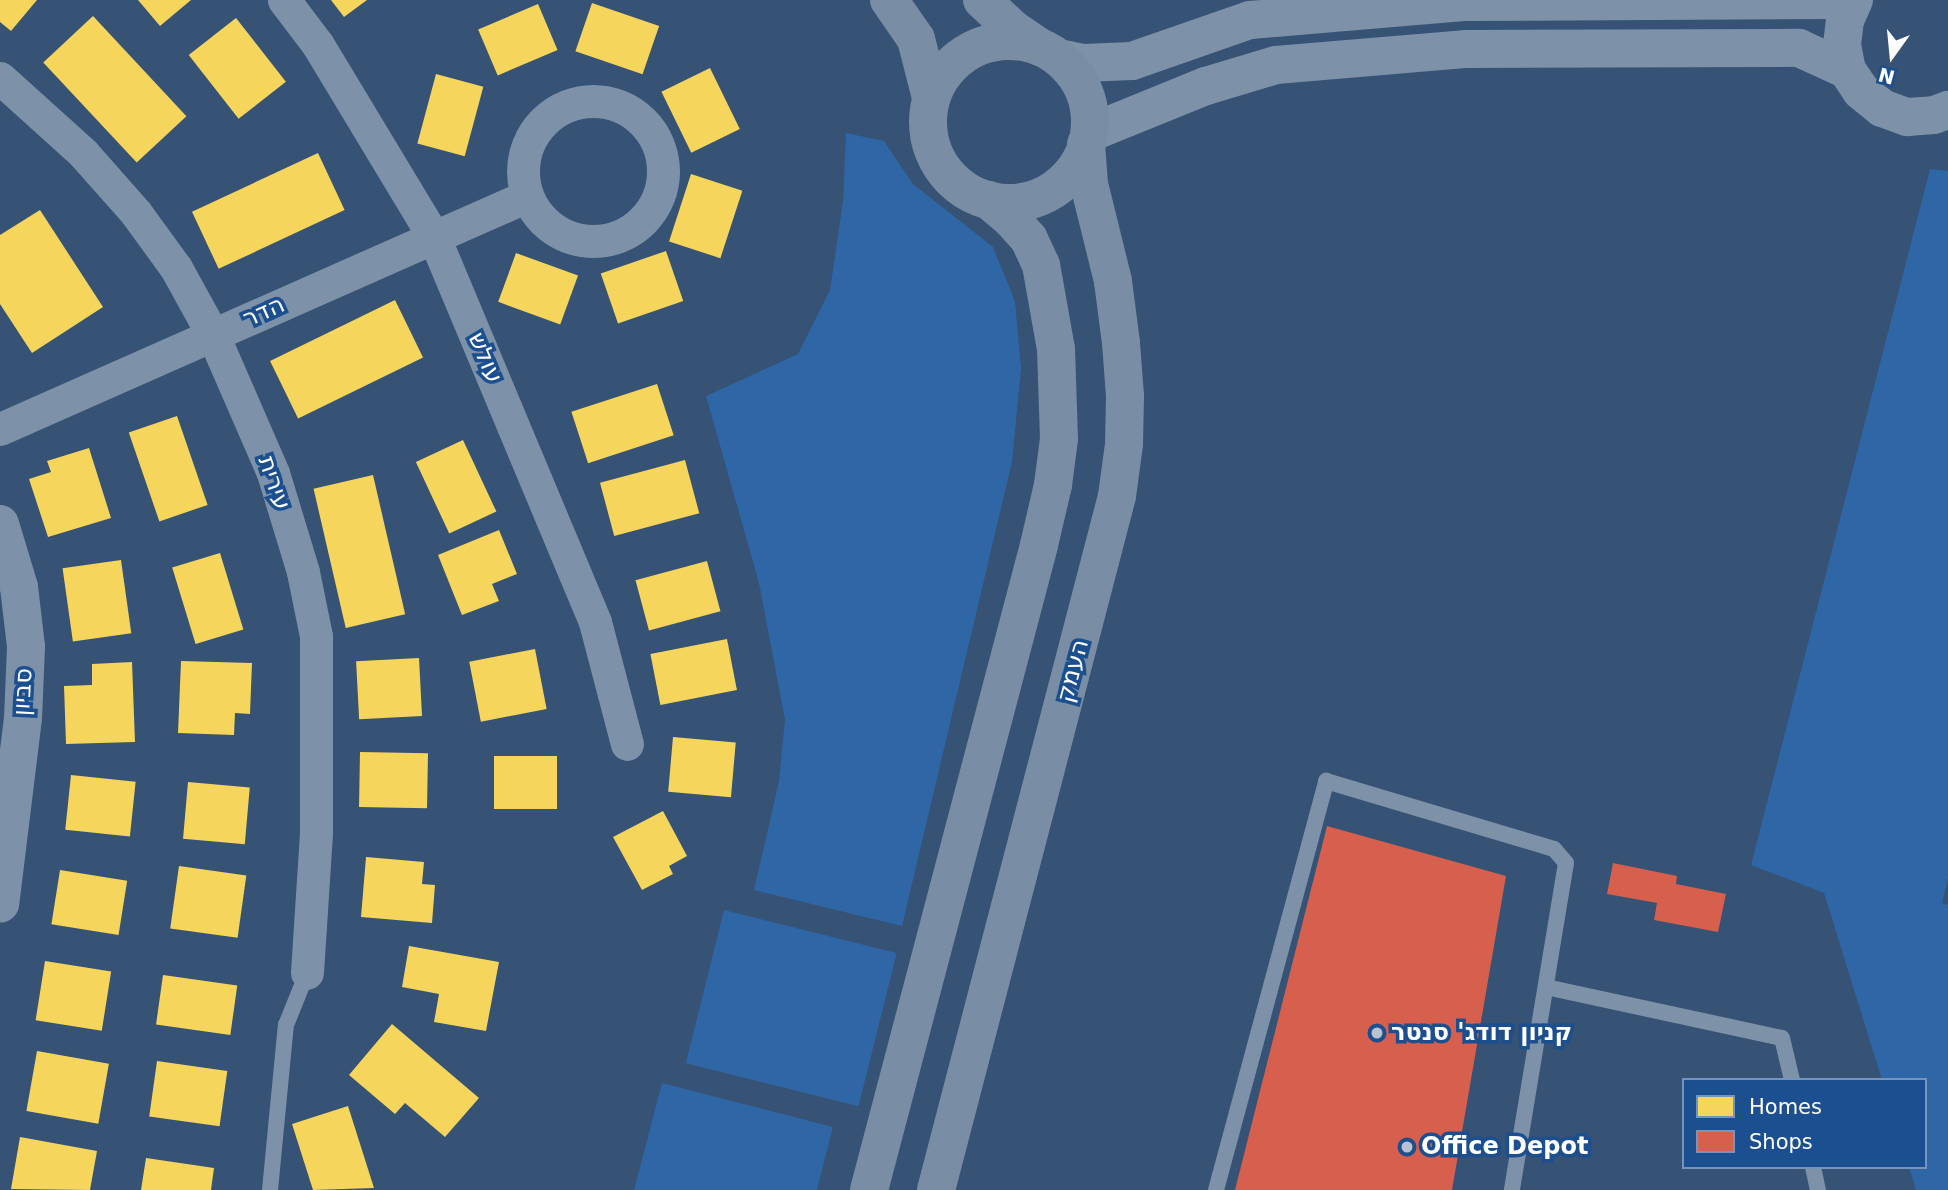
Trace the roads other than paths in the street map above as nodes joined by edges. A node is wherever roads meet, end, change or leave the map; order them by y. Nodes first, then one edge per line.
1 (284, 0) edge
2 (889, 0) edge
3 (982, 0) edge
4 (1842, 0) edge
5 (1854, 0) edge
6 (1775, 1) edge
7 (1052, 54) junction
8 (1847, 70) junction
9 (0, 78) edge
10 (932, 98) junction
11 (1948, 110) edge
12 (1088, 139) junction
13 (527, 196) junction
14 (988, 200) junction
15 (434, 237) junction
16 (213, 335) junction
17 (0, 429) edge
18 (0, 524) edge
19 (627, 744) dead end
20 (7, 795) edge
21 (0, 904) edge
22 (307, 973) joint
23 (1546, 987) junction
24 (1792, 1078) edge
25 (1813, 1169) edge
26 (270, 1190) edge
27 (869, 1190) edge
28 (936, 1190) edge
29 (1216, 1190) edge
30 (1512, 1190) edge
31 (1818, 1190) edge

1 - 15 street, עולש
2 - 10 main road
3 - 7 main road
4 - 6 street
5 - 8 street
6 - 7 street
7 - 10 main road
7 - 12 main road
8 - 11 street
8 - 12 street
9 - 16 street, עירית
10 - 14 main road
12 - 14 main road
12 - 28 main road, העמק
13 - 13 street
13 - 15 street, הדר
14 - 27 main road
15 - 16 street, הדר
15 - 19 street, עולש
16 - 17 street, הדר
16 - 22 street, עירית
18 - 20 street, סביון
20 - 21 street, סביון
22 - 26 lane
23 - 24 lane
23 - 29 lane
23 - 30 lane
25 - 31 lane

